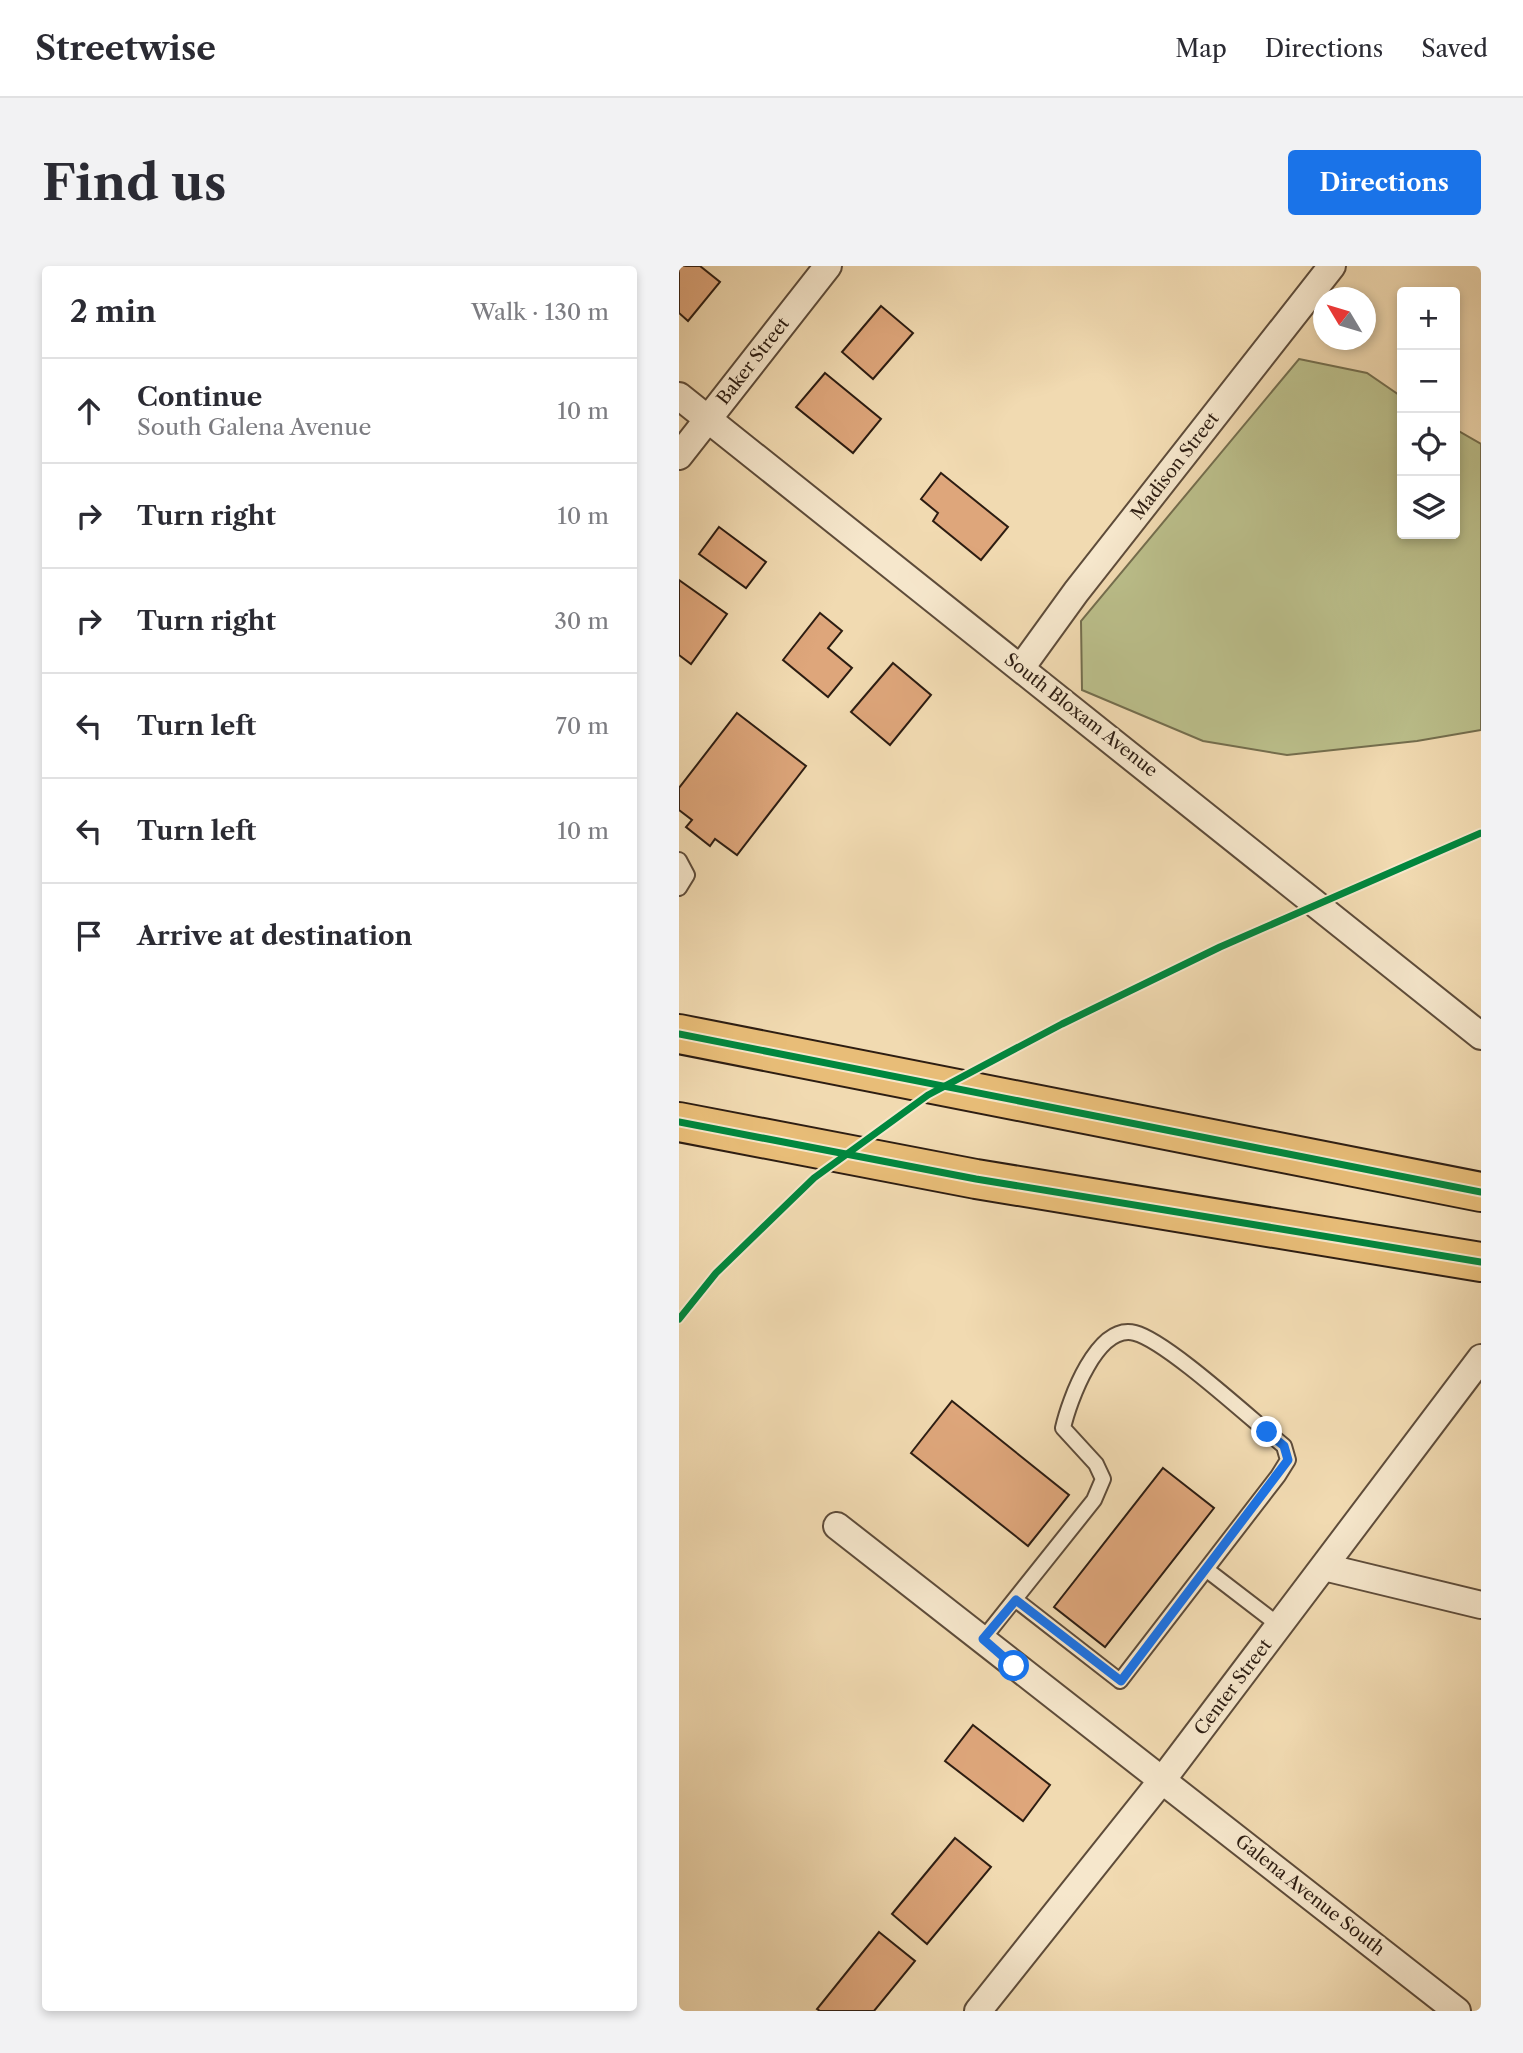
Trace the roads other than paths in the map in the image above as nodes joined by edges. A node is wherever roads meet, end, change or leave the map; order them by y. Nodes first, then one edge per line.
1 (828, 266) edge
2 (1332, 266) edge
3 (679, 396) edge
4 (707, 419) junction
5 (679, 456) edge
6 (1021, 668) junction
7 (679, 860) edge
8 (679, 888) edge
9 (679, 1034) edge
10 (1481, 1036) edge
11 (679, 1122) edge
12 (1481, 1192) edge
13 (1481, 1262) edge
14 (1481, 1358) edge
15 (837, 1526) dead end
16 (1324, 1567) junction
17 (1207, 1570) junction
18 (1016, 1600) junction
19 (1481, 1605) edge
20 (1280, 1626) junction
21 (983, 1639) junction
22 (1163, 1779) junction
23 (978, 2011) edge
24 (1457, 2011) edge

1 - 4 street, Baker Street
2 - 6 street, Madison Street
3 - 4 street, South Bloxam Avenue
4 - 5 street, Baker Street
4 - 6 street, South Bloxam Avenue
6 - 10 street, South Bloxam Avenue
7 - 8 lane
9 - 12 highway
11 - 13 highway
14 - 16 street, Center Street
15 - 21 street, Galena Avenue South
16 - 19 street
16 - 20 street, Center Street
17 - 18 lane
17 - 18 lane
17 - 20 lane
18 - 21 lane
20 - 22 street, Center Street
21 - 22 street, Galena Avenue South
22 - 23 street, Center Street
22 - 24 street, Galena Avenue South

